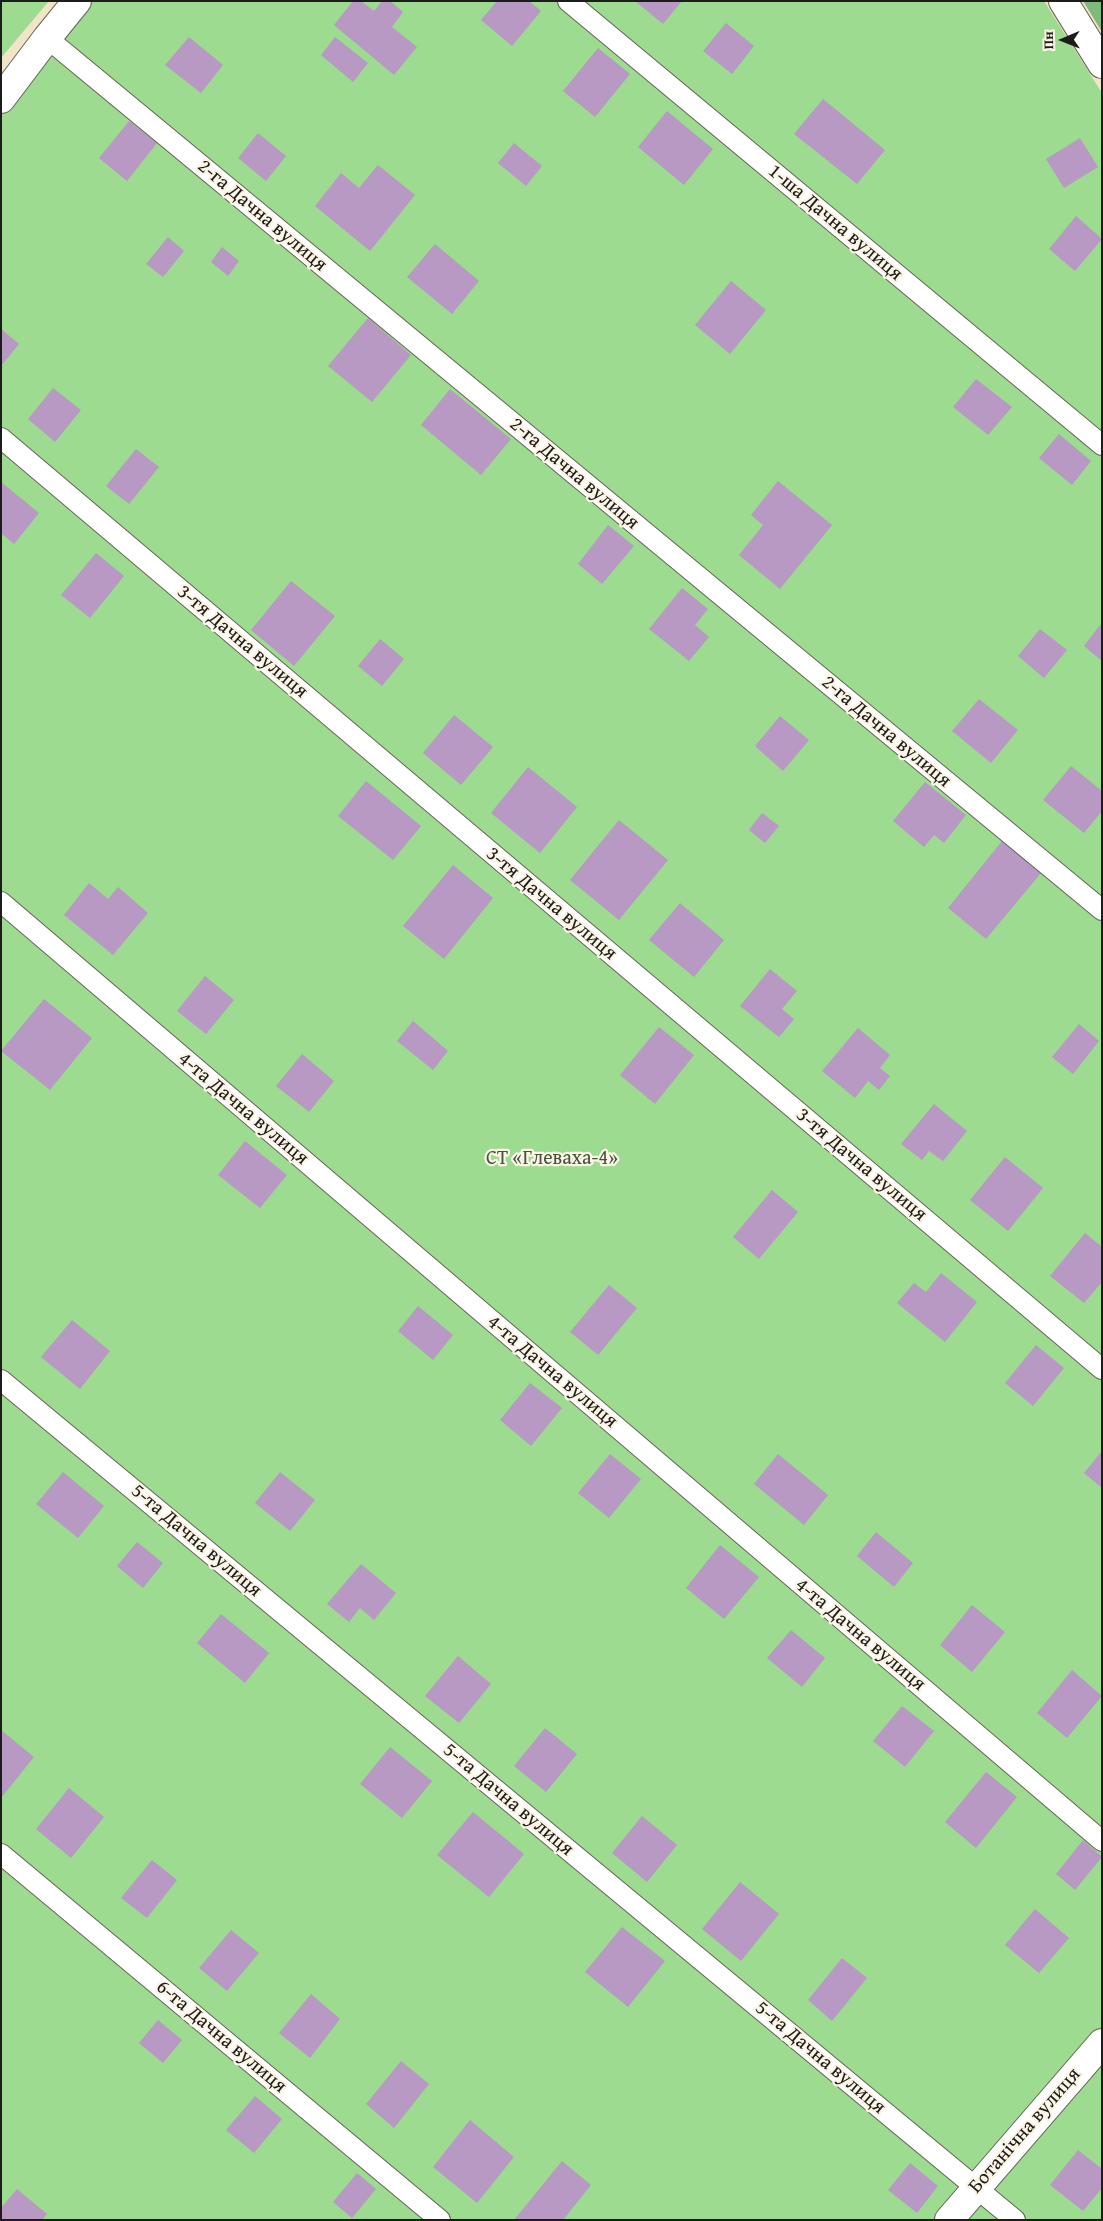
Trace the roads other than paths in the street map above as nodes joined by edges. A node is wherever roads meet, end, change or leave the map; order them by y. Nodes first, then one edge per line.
1 (77, 1) edge
2 (568, 1) edge
3 (1063, 1) edge
4 (46, 38) junction
5 (1102, 64) edge
6 (1, 99) edge
7 (1, 438) edge
8 (1102, 445) edge
9 (1, 902) edge
10 (1102, 910) edge
11 (1102, 1369) edge
12 (1, 1380) edge
13 (1102, 1841) edge
14 (1, 1854) edge
15 (1102, 2043) edge
16 (977, 2188) junction
17 (440, 2220) edge
18 (949, 2220) edge
19 (1015, 2220) edge

1 - 4 street
2 - 8 lane, 1-ша Дачна вулиця
3 - 5 street
4 - 6 street
4 - 10 lane, 2-га Дачна вулиця
7 - 11 lane, 3-тя Дачна вулиця
9 - 13 lane, 4-та Дачна вулиця
12 - 16 lane, 5-та Дачна вулиця
14 - 17 lane, 6-та Дачна вулиця
15 - 16 street, Ботанічна вулиця
16 - 18 street, Ботанічна вулиця
16 - 19 lane, 5-та Дачна вулиця

